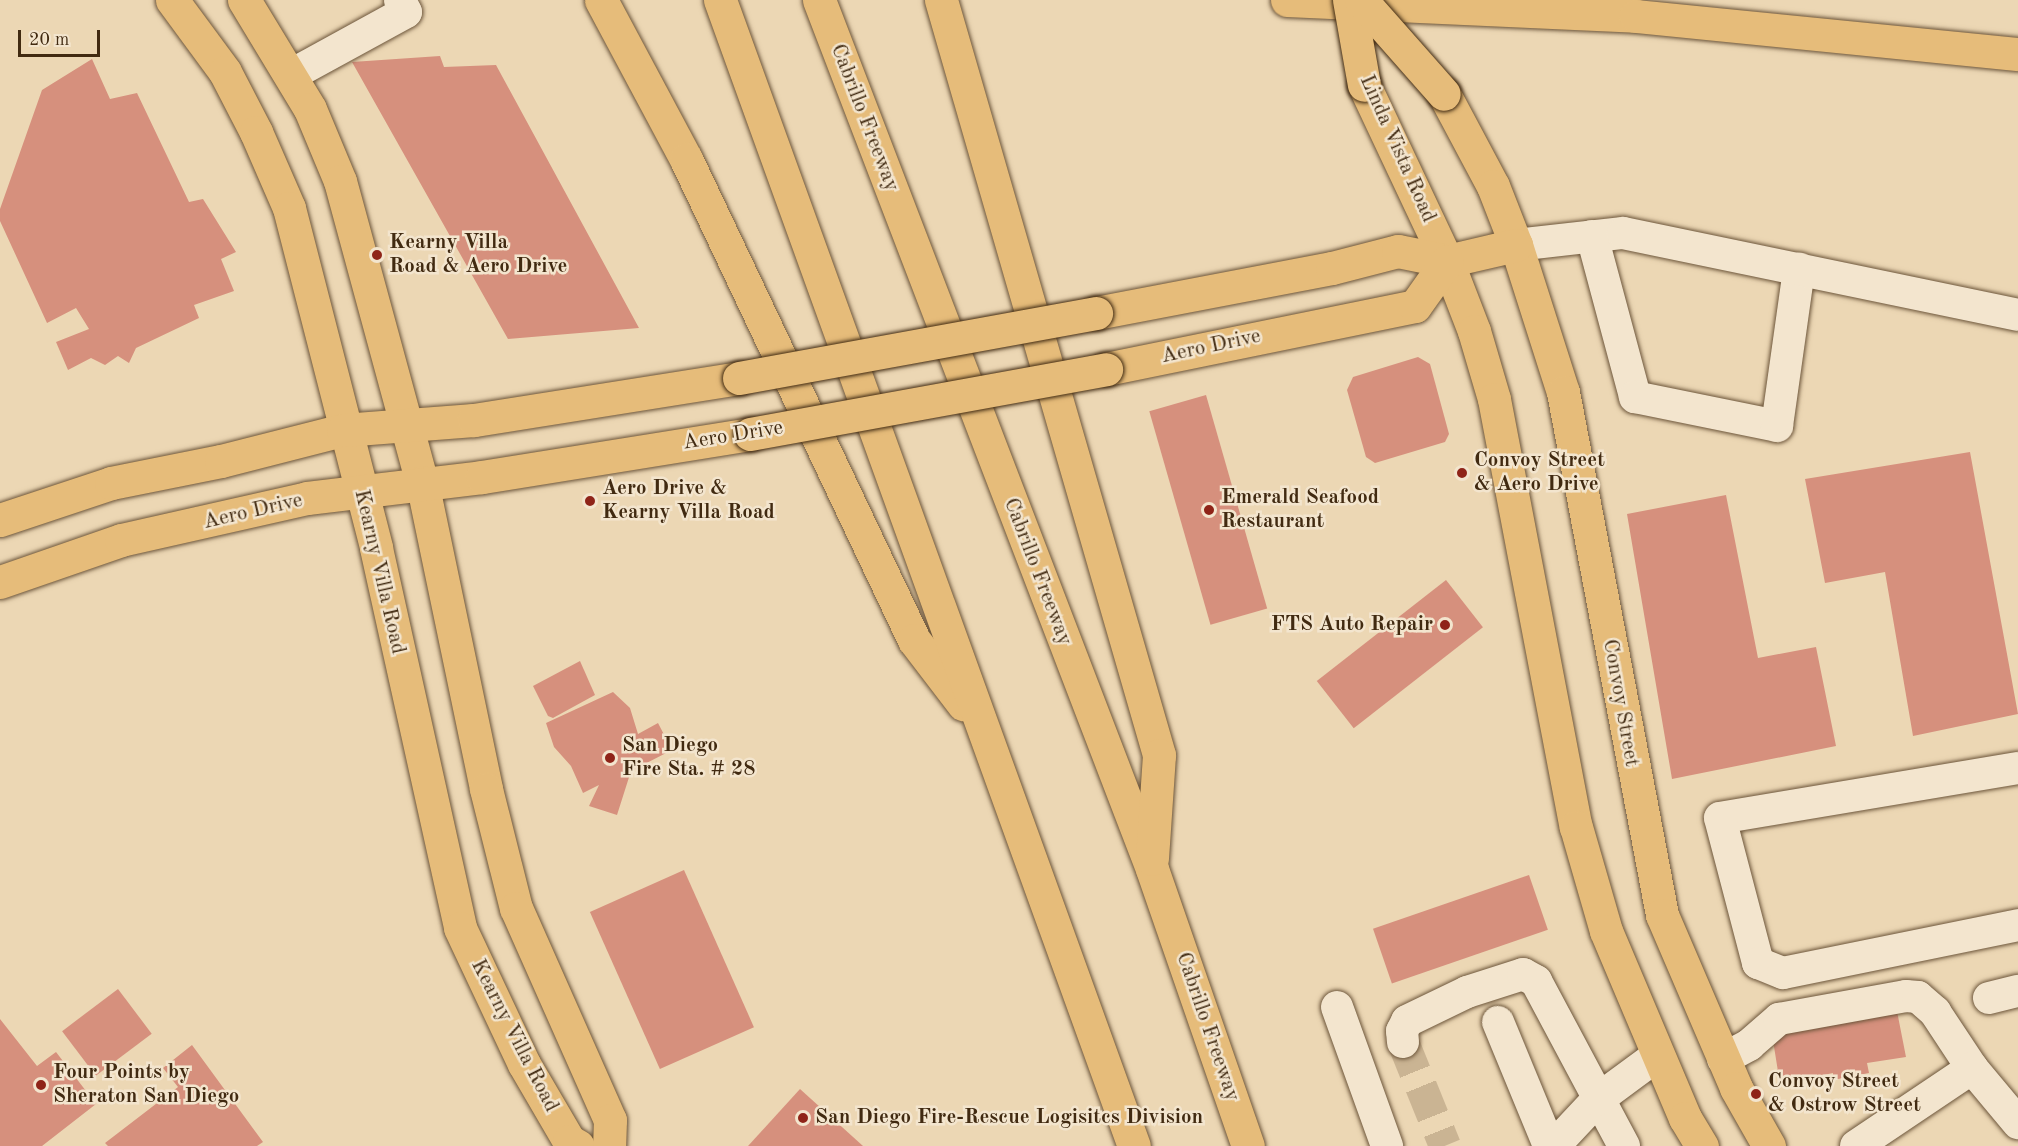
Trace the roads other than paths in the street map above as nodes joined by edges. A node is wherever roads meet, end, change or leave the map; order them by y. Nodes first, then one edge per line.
1 (172, 0) edge
2 (244, 0) edge
3 (400, 0) edge
4 (602, 0) edge
5 (720, 0) edge
6 (819, 0) edge
7 (941, 0) edge
8 (1287, 0) edge
9 (1349, 0) edge
10 (1361, 0) edge
11 (2018, 54) edge
12 (291, 75) junction
13 (1592, 236) junction
14 (1516, 245) junction
15 (1447, 261) junction
16 (1799, 269) junction
17 (2018, 315) edge
18 (407, 423) junction
19 (343, 430) junction
20 (422, 482) junction
21 (361, 489) junction
22 (0, 520) edge
23 (0, 582) edge
24 (982, 728) junction
25 (2018, 768) edge
26 (1152, 869) junction
27 (2018, 925) edge
28 (1337, 1007) dead end
29 (1498, 1022) dead end
30 (1403, 1042) dead end
31 (1658, 1055) junction
32 (1723, 1059) junction
33 (1972, 1068) junction
34 (1597, 1100) junction
35 (2018, 1123) edge
36 (578, 1146) edge
37 (609, 1146) edge
38 (1134, 1146) edge
39 (1248, 1146) edge
40 (1387, 1146) edge
41 (1549, 1146) edge
42 (1554, 1146) edge
43 (1624, 1146) edge
44 (1702, 1146) edge
45 (1769, 1146) edge
46 (1856, 1146) edge

1 - 19 main road, Kearny Villa Road
2 - 12 main road
3 - 12 lane
4 - 24 main road
5 - 24 main road
6 - 26 main road, Cabrillo Freeway
7 - 26 main road
8 - 11 main road
9 - 15 main road, Linda Vista Road, bridge
10 - 14 main road, bridge
12 - 18 main road
13 - 14 lane
13 - 16 lane
13 - 16 lane
14 - 15 main road
14 - 32 main road, Convoy Street
15 - 18 main road, bridge
15 - 20 main road, Aero Drive, bridge
15 - 31 main road
16 - 17 lane
18 - 19 main road
18 - 20 main road
19 - 21 main road, Kearny Villa Road
19 - 22 main road
20 - 21 main road, Aero Drive
20 - 37 main road
21 - 23 main road, Aero Drive
21 - 36 main road, Kearny Villa Road
24 - 38 main road
25 - 27 lane
26 - 39 main road, Cabrillo Freeway
28 - 40 lane
29 - 41 lane
30 - 34 lane
31 - 34 lane
31 - 44 main road
32 - 33 lane
32 - 45 main road, Convoy Street
33 - 35 lane
33 - 46 lane
34 - 42 lane
34 - 43 lane

